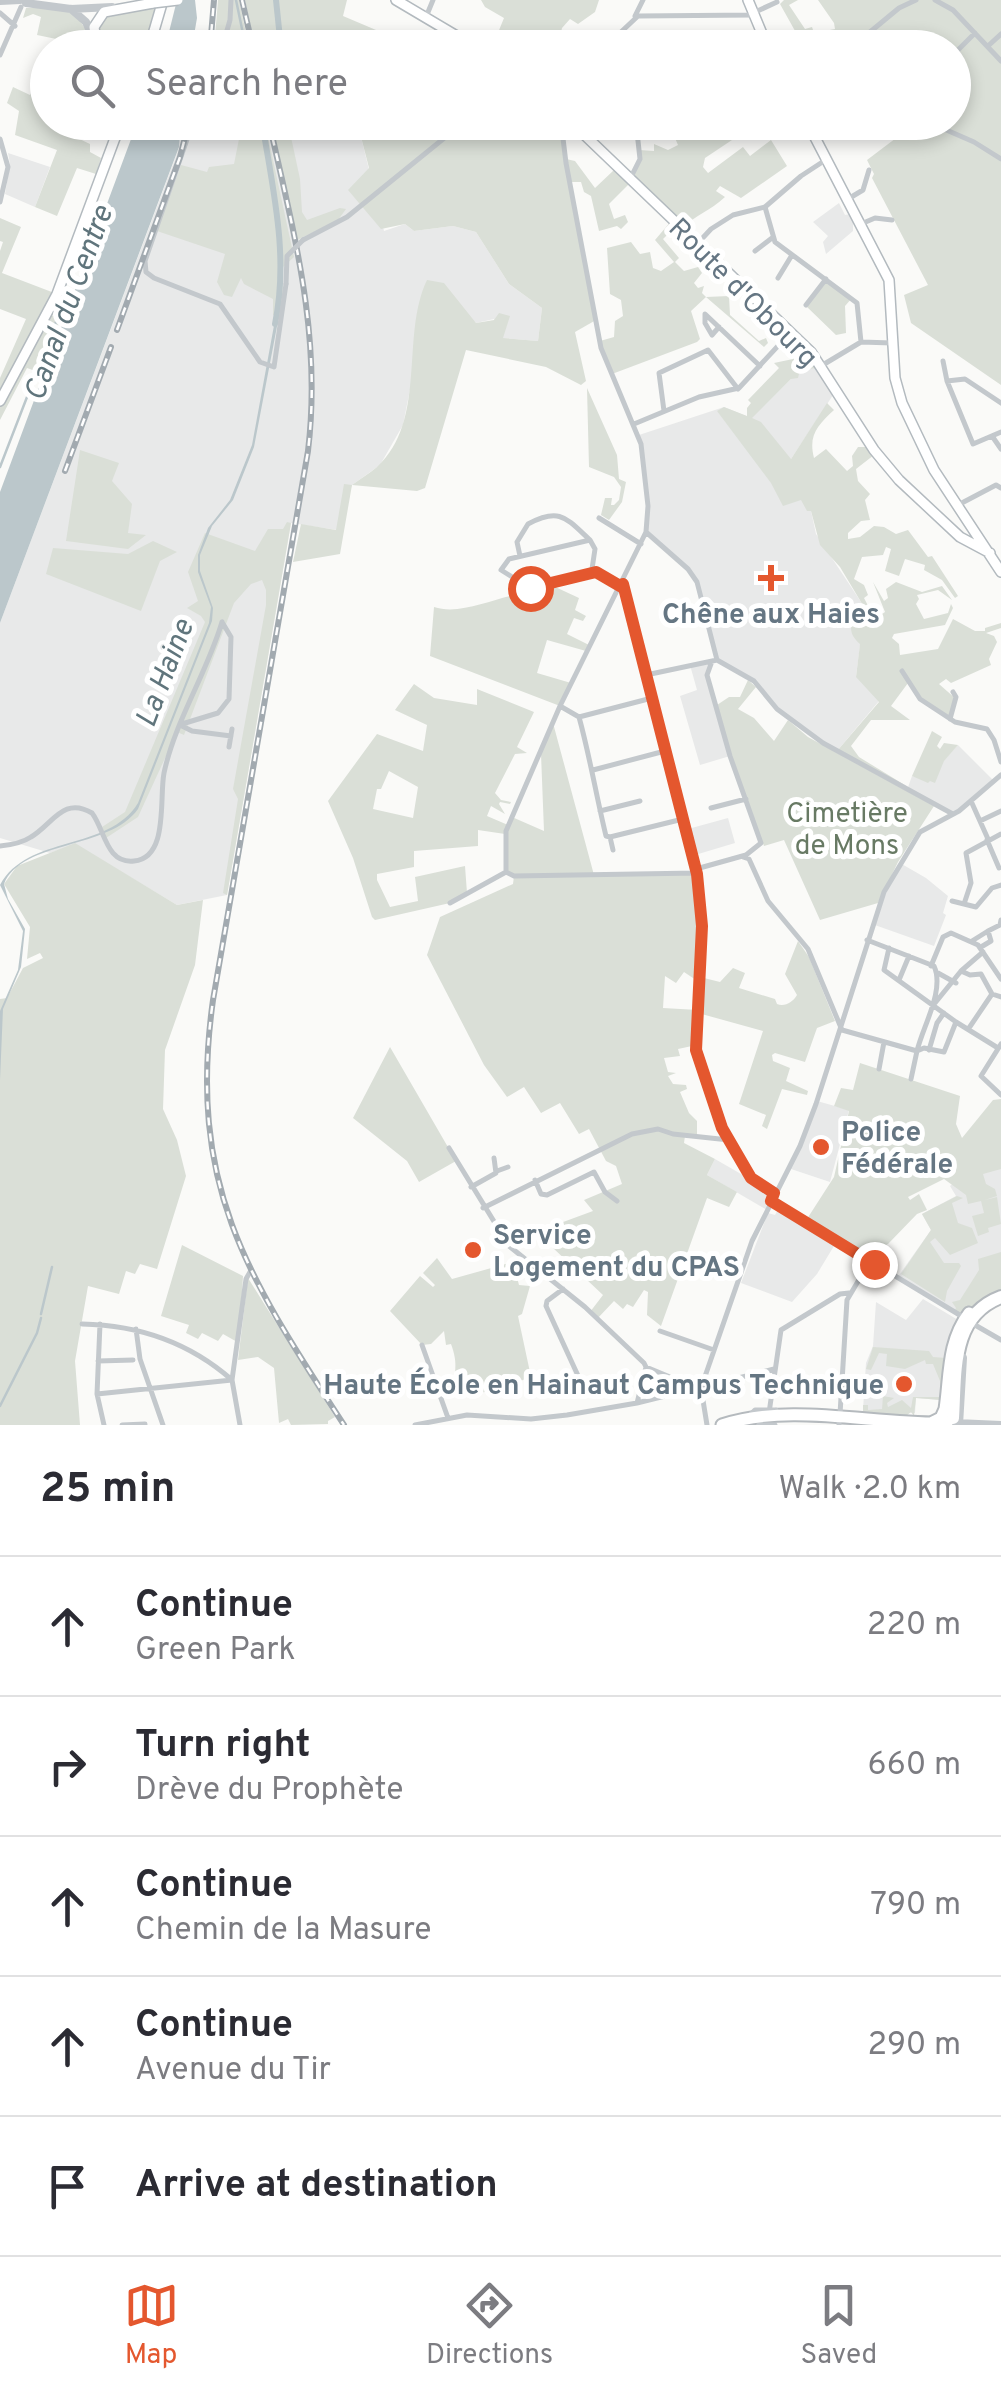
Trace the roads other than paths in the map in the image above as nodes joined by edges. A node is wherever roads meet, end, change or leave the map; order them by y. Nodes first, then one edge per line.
1 (178, 0) edge
2 (231, 0) edge
3 (396, 0) edge
4 (433, 0) edge
5 (643, 0) edge
6 (916, 0) edge
7 (935, 0) edge
8 (18, 2) edge
9 (158, 2) edge
10 (777, 2) edge
11 (127, 7) junction
12 (751, 7) edge
13 (70, 9) junction
14 (0, 13) edge
15 (100, 18) junction
16 (426, 18) junction
17 (633, 18) junction
18 (15, 26) junction
19 (90, 30) edge
20 (95, 30) edge
21 (155, 30) edge
22 (227, 30) edge
23 (447, 30) edge
24 (621, 30) edge
25 (872, 30) edge
26 (976, 33) junction
27 (1001, 34) edge
28 (971, 38) edge
29 (988, 46) junction
30 (0, 55) edge
31 (1001, 61) edge
32 (0, 138) edge
33 (114, 140) edge
34 (186, 140) edge
35 (442, 140) edge
36 (566, 140) edge
37 (584, 140) edge
38 (638, 140) edge
39 (817, 140) edge
40 (969, 140) edge
41 (827, 159) junction
42 (1001, 159) edge
43 (869, 170) dead end
44 (630, 180) junction
45 (848, 199) junction
46 (0, 202) edge
47 (765, 208) junction
48 (892, 220) dead end
49 (861, 224) junction
50 (772, 238) junction
51 (697, 244) junction
52 (755, 250) dead end
53 (792, 254) junction
54 (778, 278) dead end
55 (826, 278) junction
56 (806, 304) dead end
57 (719, 327) dead end
58 (791, 333) junction
59 (861, 342) junction
60 (894, 342) junction
61 (943, 362) dead end
62 (760, 366) junction
63 (821, 366) junction
64 (947, 381) junction
65 (738, 389) junction
66 (1000, 399) edge
67 (0, 402) edge
68 (664, 411) junction
69 (634, 424) junction
70 (1001, 432) edge
71 (992, 436) junction
72 (1001, 449) edge
73 (1001, 488) edge
74 (958, 505) junction
75 (599, 518) dead end
76 (646, 532) junction
77 (590, 540) junction
78 (641, 544) junction
79 (990, 553) junction
80 (520, 556) junction
81 (596, 572) junction
82 (1001, 572) edge
83 (622, 587) junction
84 (714, 662) junction
85 (902, 671) dead end
86 (646, 675) junction
87 (954, 692) dead end
88 (652, 698) junction
89 (560, 706) junction
90 (580, 716) junction
91 (950, 719) junction
92 (182, 725) junction
93 (230, 746) dead end
94 (666, 751) junction
95 (1001, 762) edge
96 (593, 770) junction
97 (1001, 775) edge
98 (746, 799) junction
99 (640, 801) dead end
100 (971, 801) junction
101 (711, 808) dead end
102 (1001, 811) edge
103 (600, 812) junction
104 (952, 814) junction
105 (683, 819) junction
106 (980, 820) junction
107 (1001, 834) edge
108 (610, 838) junction
109 (988, 840) junction
110 (0, 846) edge
111 (613, 850) dead end
112 (1001, 852) edge
113 (993, 855) junction
114 (743, 856) junction
115 (999, 868) edge
116 (696, 871) junction
117 (506, 872) junction
118 (1000, 885) edge
119 (952, 901) dead end
120 (450, 902) dead end
121 (964, 904) junction
122 (1001, 920) edge
123 (988, 932) junction
124 (867, 940) junction
125 (972, 940) junction
126 (889, 948) junction
127 (982, 950) junction
128 (909, 956) junction
129 (931, 966) junction
130 (961, 970) junction
131 (938, 973) junction
132 (1001, 979) edge
133 (899, 980) junction
134 (954, 982) junction
135 (992, 994) junction
136 (1001, 997) edge
137 (933, 1005) junction
138 (944, 1013) junction
139 (956, 1022) junction
140 (969, 1028) junction
141 (842, 1030) junction
142 (884, 1042) junction
143 (1000, 1046) edge
144 (917, 1050) junction
145 (929, 1050) junction
146 (879, 1069) dead end
147 (911, 1079) dead end
148 (1001, 1096) edge
149 (729, 1140) junction
150 (448, 1148) dead end
151 (494, 1158) dead end
152 (508, 1167) dead end
153 (498, 1171) junction
154 (534, 1180) junction
155 (471, 1187) junction
156 (774, 1193) junction
157 (617, 1200) dead end
158 (771, 1201) junction
159 (483, 1208) junction
160 (870, 1261) junction
161 (250, 1272) dead end
162 (563, 1290) junction
163 (849, 1293) junction
164 (1001, 1297) edge
165 (978, 1304) joint
166 (967, 1323) junction
167 (82, 1324) dead end
168 (100, 1324) junction
169 (136, 1329) junction
170 (660, 1331) dead end
171 (1001, 1340) edge
172 (422, 1345) dead end
173 (714, 1350) junction
174 (133, 1360) dead end
175 (98, 1361) junction
176 (646, 1367) junction
177 (774, 1368) junction
178 (956, 1373) junction
179 (232, 1380) junction
180 (580, 1380) dead end
181 (699, 1388) junction
182 (150, 1390) junction
183 (97, 1394) junction
184 (637, 1403) junction
185 (448, 1418) junction
186 (742, 1419) junction
187 (768, 1419) edge
188 (953, 1420) edge
189 (839, 1421) edge
190 (532, 1422) edge
191 (145, 1424) edge
192 (928, 1424) edge
193 (974, 1424) edge
194 (104, 1425) edge
195 (122, 1425) edge
196 (164, 1425) edge
197 (240, 1425) edge
198 (420, 1425) edge
199 (708, 1425) edge
200 (722, 1425) edge
201 (869, 1425) edge
202 (1001, 1425) edge

1 - 9 main road, bridge
2 - 22 street
3 - 16 main road
4 - 16 street
5 - 17 street
6 - 25 street
7 - 26 street
8 - 13 street
8 - 18 street
9 - 11 main road
9 - 21 main road
10 - 12 street
11 - 13 street
11 - 15 main road
12 - 17 street
13 - 15 street
13 - 19 street
14 - 18 street
15 - 20 main road
16 - 23 main road
17 - 24 street
18 - 30 street
26 - 28 street
26 - 29 street
27 - 29 street
29 - 31 street
32 - 46 street
33 - 67 main road
34 - 35 street, bridge
36 - 69 street
37 - 44 main road, Route d'Obourg
38 - 44 street
39 - 41 main road
40 - 42 street
41 - 45 main road
41 - 47 street
43 - 45 street
44 - 51 main road, Route d'Obourg
45 - 49 main road
47 - 50 street
47 - 51 street
48 - 49 street
49 - 60 main road
50 - 52 street
50 - 53 street
51 - 58 main road, Route d'Obourg
53 - 54 street
53 - 55 street
55 - 56 street
55 - 59 street
57 - 62 street
58 - 62 street
58 - 63 main road, Route d'Obourg
59 - 60 street
59 - 63 street
60 - 74 main road
61 - 64 street
62 - 65 street
63 - 79 main road, Route d'Obourg
64 - 66 street
64 - 71 street
65 - 68 street
65 - 68 street
68 - 69 street
69 - 76 street
70 - 71 street
71 - 72 street
73 - 74 street
74 - 79 main road
75 - 78 street
76 - 78 street
76 - 84 street
77 - 80 street
77 - 80 street
77 - 81 street
78 - 83 street
79 - 82 main road
80 - 81 street
81 - 83 street
83 - 86 street
83 - 89 street
84 - 86 street
84 - 98 street
84 - 104 street
85 - 91 street
86 - 88 street
87 - 91 street
88 - 90 street
88 - 94 street
89 - 90 street
89 - 117 street
90 - 96 street
91 - 95 street
92 - 92 street
92 - 93 street
92 - 110 street
94 - 96 street
94 - 105 street
96 - 103 street
97 - 100 street
98 - 101 street
98 - 114 street
99 - 103 street
100 - 104 street
100 - 106 street
102 - 106 street
103 - 108 street
104 - 124 street
105 - 108 street
105 - 116 street
106 - 109 street
107 - 109 street
108 - 111 street
109 - 113 street
109 - 121 street
112 - 113 street
113 - 115 street
114 - 116 street
114 - 141 street
116 - 117 street
116 - 149 street
117 - 120 street
118 - 121 street
119 - 121 street
122 - 123 street
123 - 125 street
123 - 127 street
124 - 126 street
124 - 141 street
125 - 127 street
125 - 129 street
126 - 128 street
126 - 133 street
127 - 130 street
127 - 132 street
128 - 129 street
128 - 133 street
129 - 131 street
130 - 134 street
130 - 135 street
131 - 134 street
131 - 137 street
133 - 137 street
134 - 137 street
135 - 136 street
135 - 140 street
137 - 138 street
137 - 144 street
138 - 139 street
138 - 145 street
139 - 140 street
139 - 145 street
140 - 143 street
141 - 142 street
141 - 156 street
142 - 144 street
142 - 146 street
143 - 148 street
144 - 145 street
144 - 147 street
149 - 154 street
149 - 156 street
150 - 155 street
151 - 153 street
152 - 153 street
153 - 155 street
154 - 157 street
154 - 159 street
155 - 159 street
156 - 158 street
158 - 160 street
158 - 173 street
159 - 162 street
160 - 163 street
160 - 166 street
161 - 179 street
162 - 176 street
162 - 180 street
163 - 177 street
163 - 189 street
164 - 165 highway
164 - 166 highway
165 - 166 main road
166 - 171 street
166 - 178 highway
167 - 168 street
168 - 169 street
168 - 175 street
169 - 179 street
169 - 182 street
170 - 173 street
172 - 185 street
173 - 181 street
174 - 175 street
175 - 183 street
176 - 181 street
176 - 184 street
177 - 181 street
177 - 187 street
178 - 188 highway
178 - 192 main road
179 - 182 street
179 - 197 street
181 - 184 street
181 - 199 street
182 - 183 street
182 - 196 street
183 - 194 street
184 - 190 street
185 - 190 street
185 - 198 street
186 - 187 main road
186 - 189 main road
186 - 200 main road
187 - 189 street
187 - 192 main road
188 - 192 main road
188 - 193 street
189 - 192 street
189 - 201 main road
191 - 195 street
193 - 202 street

